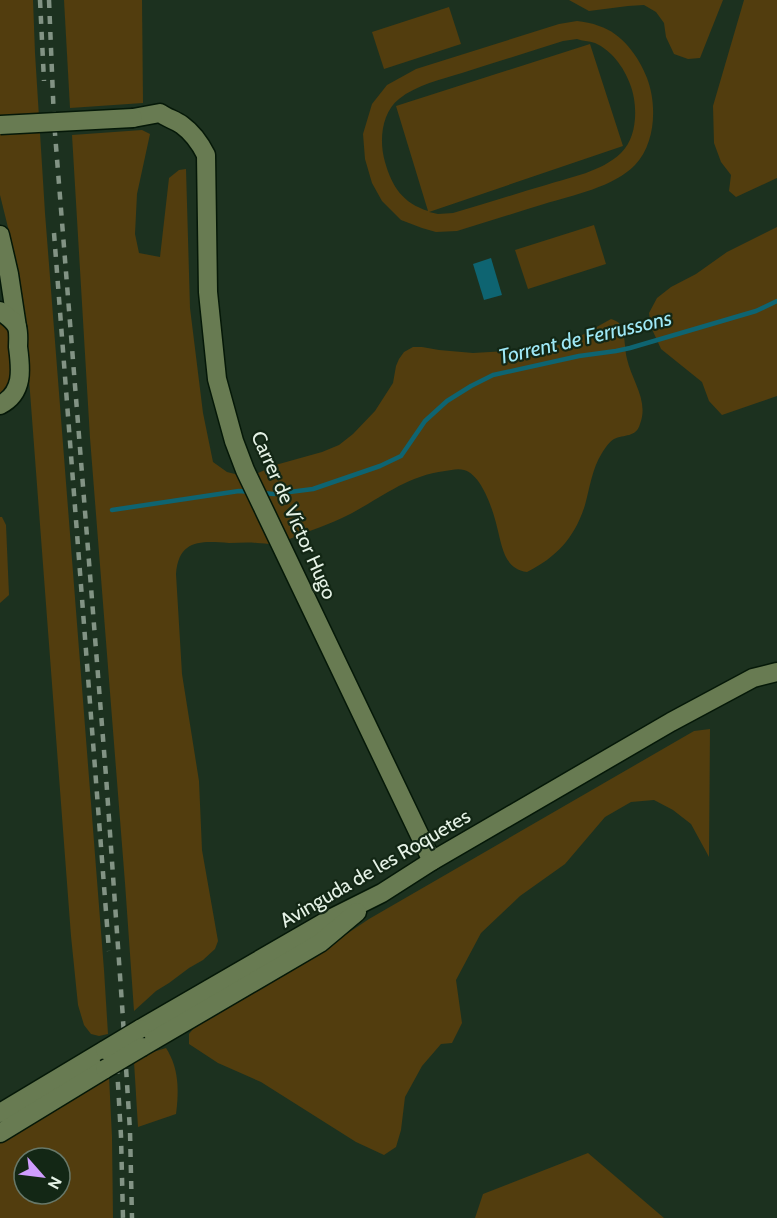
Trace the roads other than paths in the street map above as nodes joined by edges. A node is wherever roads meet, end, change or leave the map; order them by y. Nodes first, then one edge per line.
1 (0, 125) edge
2 (0, 235) edge
3 (0, 311) edge
4 (17, 327) junction
5 (0, 405) edge
6 (777, 672) edge
7 (432, 861) junction
8 (141, 1038) junction
9 (0, 1113) edge
10 (0, 1133) edge

1 - 7 street, Carrer de Víctor Hugo, bridge
2 - 4 street
3 - 4 street
4 - 5 street
6 - 7 street, Avinguda de les Roquetes
7 - 8 street, Avinguda de les Roquetes
8 - 9 street, Avinguda de les Roquetes, bridge
8 - 10 street, Avinguda de les Roquetes, bridge

